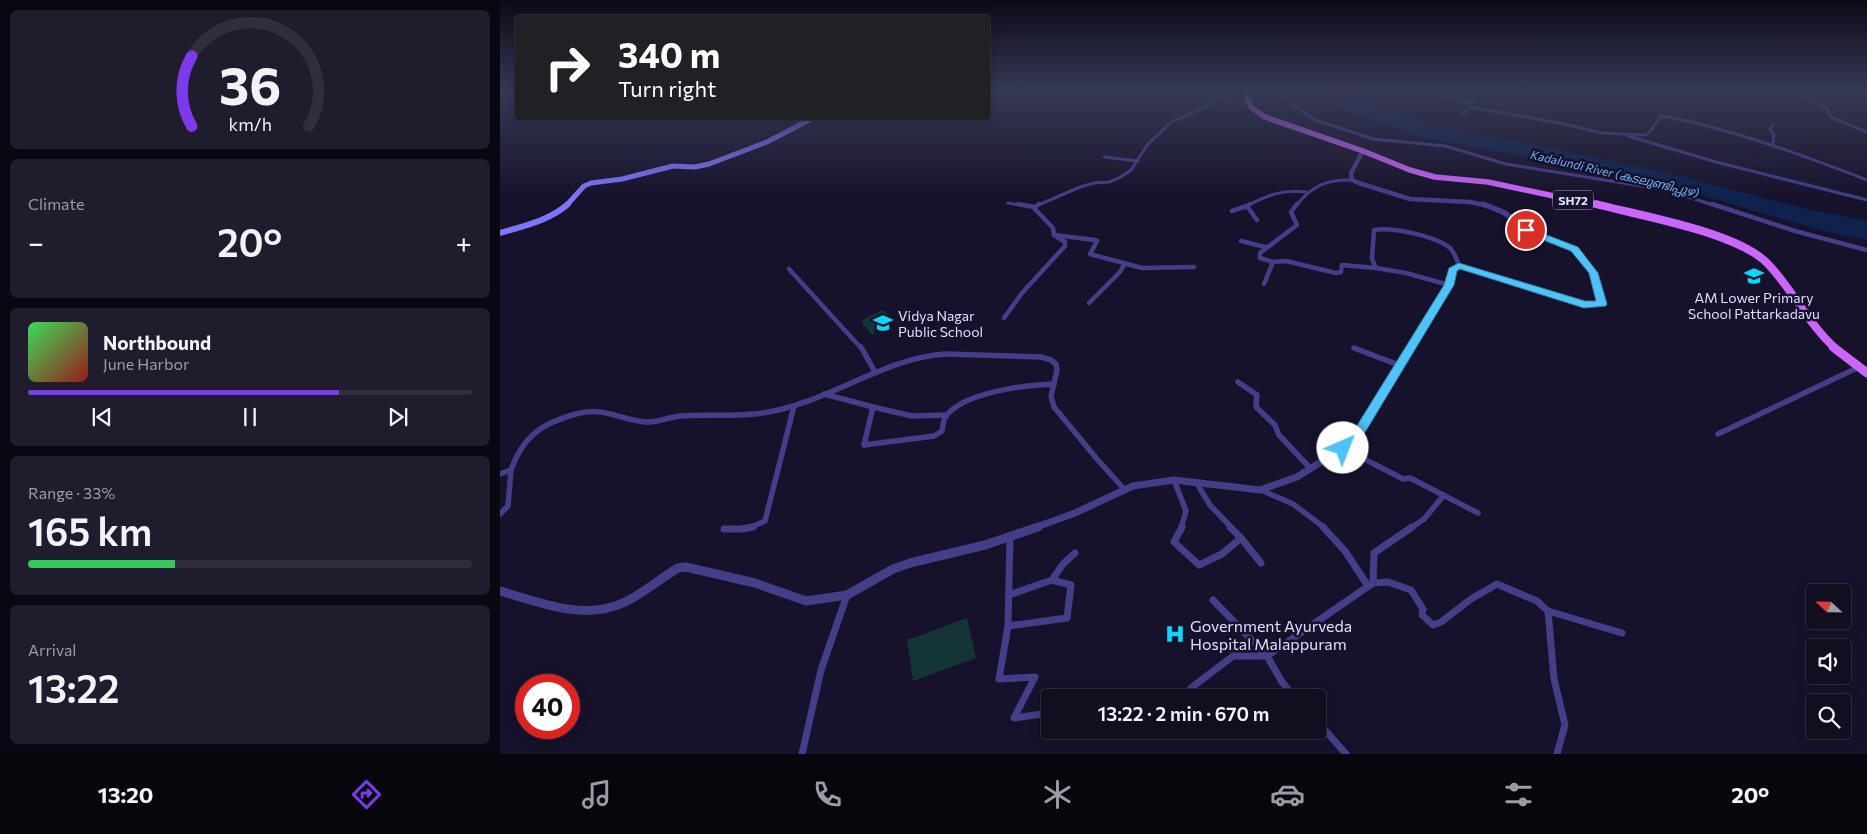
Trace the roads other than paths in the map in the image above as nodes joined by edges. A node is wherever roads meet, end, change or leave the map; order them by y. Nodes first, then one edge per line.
1 (796, 127) edge
2 (1166, 127) edge
3 (1294, 127) edge
4 (1336, 127) edge
5 (1578, 127) edge
6 (1653, 127) edge
7 (1718, 127) edge
8 (1772, 127) edge
9 (1855, 127) edge
10 (1867, 132) edge
11 (1620, 133) junction
12 (1773, 143) junction
13 (1363, 151) junction
14 (1104, 157) dead end
15 (1138, 161) junction
16 (1352, 180) junction
17 (1867, 180) edge
18 (1307, 192) junction
19 (1867, 200) edge
20 (1008, 203) dead end
21 (1247, 206) junction
22 (1034, 207) junction
23 (1232, 211) dead end
24 (1258, 220) dead end
25 (500, 233) edge
26 (1054, 235) junction
27 (1241, 241) dead end
28 (1265, 248) junction
29 (1867, 250) edge
30 (1273, 262) junction
31 (1124, 263) junction
32 (1459, 266) junction
33 (1194, 267) dead end
34 (1376, 268) junction
35 (789, 269) dead end
36 (1264, 284) dead end
37 (1449, 285) junction
38 (1089, 303) dead end
39 (1004, 318) dead end
40 (1354, 348) dead end
41 (1399, 365) junction
42 (1859, 367) junction
43 (875, 372) junction
44 (1867, 373) edge
45 (1238, 382) dead end
46 (1054, 384) junction
47 (824, 394) junction
48 (794, 406) junction
49 (873, 407) junction
50 (946, 416) junction
51 (1718, 434) dead end
52 (1343, 448) junction
53 (1311, 469) junction
54 (511, 470) junction
55 (500, 474) edge
56 (1174, 480) junction
57 (1196, 481) junction
58 (1124, 489) junction
59 (1260, 490) junction
60 (1444, 495) junction
61 (1478, 513) dead end
62 (500, 514) edge
63 (724, 529) dead end
64 (1010, 537) junction
65 (1241, 538) junction
66 (1075, 553) dead end
67 (1260, 563) dead end
68 (1052, 580) junction
69 (1370, 584) junction
70 (500, 591) edge
71 (847, 595) junction
72 (1009, 595) junction
73 (1213, 600) dead end
74 (1548, 611) junction
75 (1008, 626) junction
76 (1622, 633) dead end
77 (1267, 656) junction
78 (1191, 688) dead end
79 (1288, 689) edge
80 (1041, 714) edge
81 (1326, 731) edge
82 (802, 754) edge
83 (1346, 754) edge
84 (1557, 754) edge

1 - 25 main road
2 - 15 street
3 - 13 main road, SH72
4 - 29 street
5 - 11 street
6 - 11 street
7 - 12 street
8 - 12 street
9 - 10 street
11 - 19 street
12 - 17 street
13 - 16 street
13 - 42 main road, SH72
14 - 15 street
15 - 22 street
16 - 18 street
16 - 32 street
18 - 21 street
18 - 28 street
20 - 22 street
21 - 23 street
21 - 24 street
22 - 26 street
26 - 31 street
26 - 39 street
27 - 28 street
28 - 30 street
30 - 34 street
30 - 36 street
31 - 33 street
31 - 38 street
32 - 34 street
32 - 37 street
34 - 37 street
35 - 43 street
37 - 41 street
40 - 41 street
41 - 52 street
42 - 44 main road, SH72
42 - 51 street
43 - 46 street
43 - 47 street
45 - 53 street
46 - 50 street
46 - 58 street
47 - 48 street
47 - 49 street
48 - 54 street
48 - 63 street
49 - 50 street
49 - 50 street
52 - 53 street
52 - 60 street
53 - 59 street
54 - 55 street
54 - 62 street
56 - 57 street
56 - 58 street
56 - 65 street
57 - 59 street
57 - 65 street
58 - 64 street
59 - 69 street
60 - 61 street
60 - 69 street
64 - 71 street
64 - 72 street
65 - 67 street
66 - 68 street
68 - 72 street
68 - 75 street
69 - 74 street
69 - 77 street
70 - 71 street
71 - 82 street
72 - 75 street
73 - 77 street
74 - 76 street
74 - 84 street
75 - 80 street
77 - 78 street
77 - 79 street
81 - 83 street

